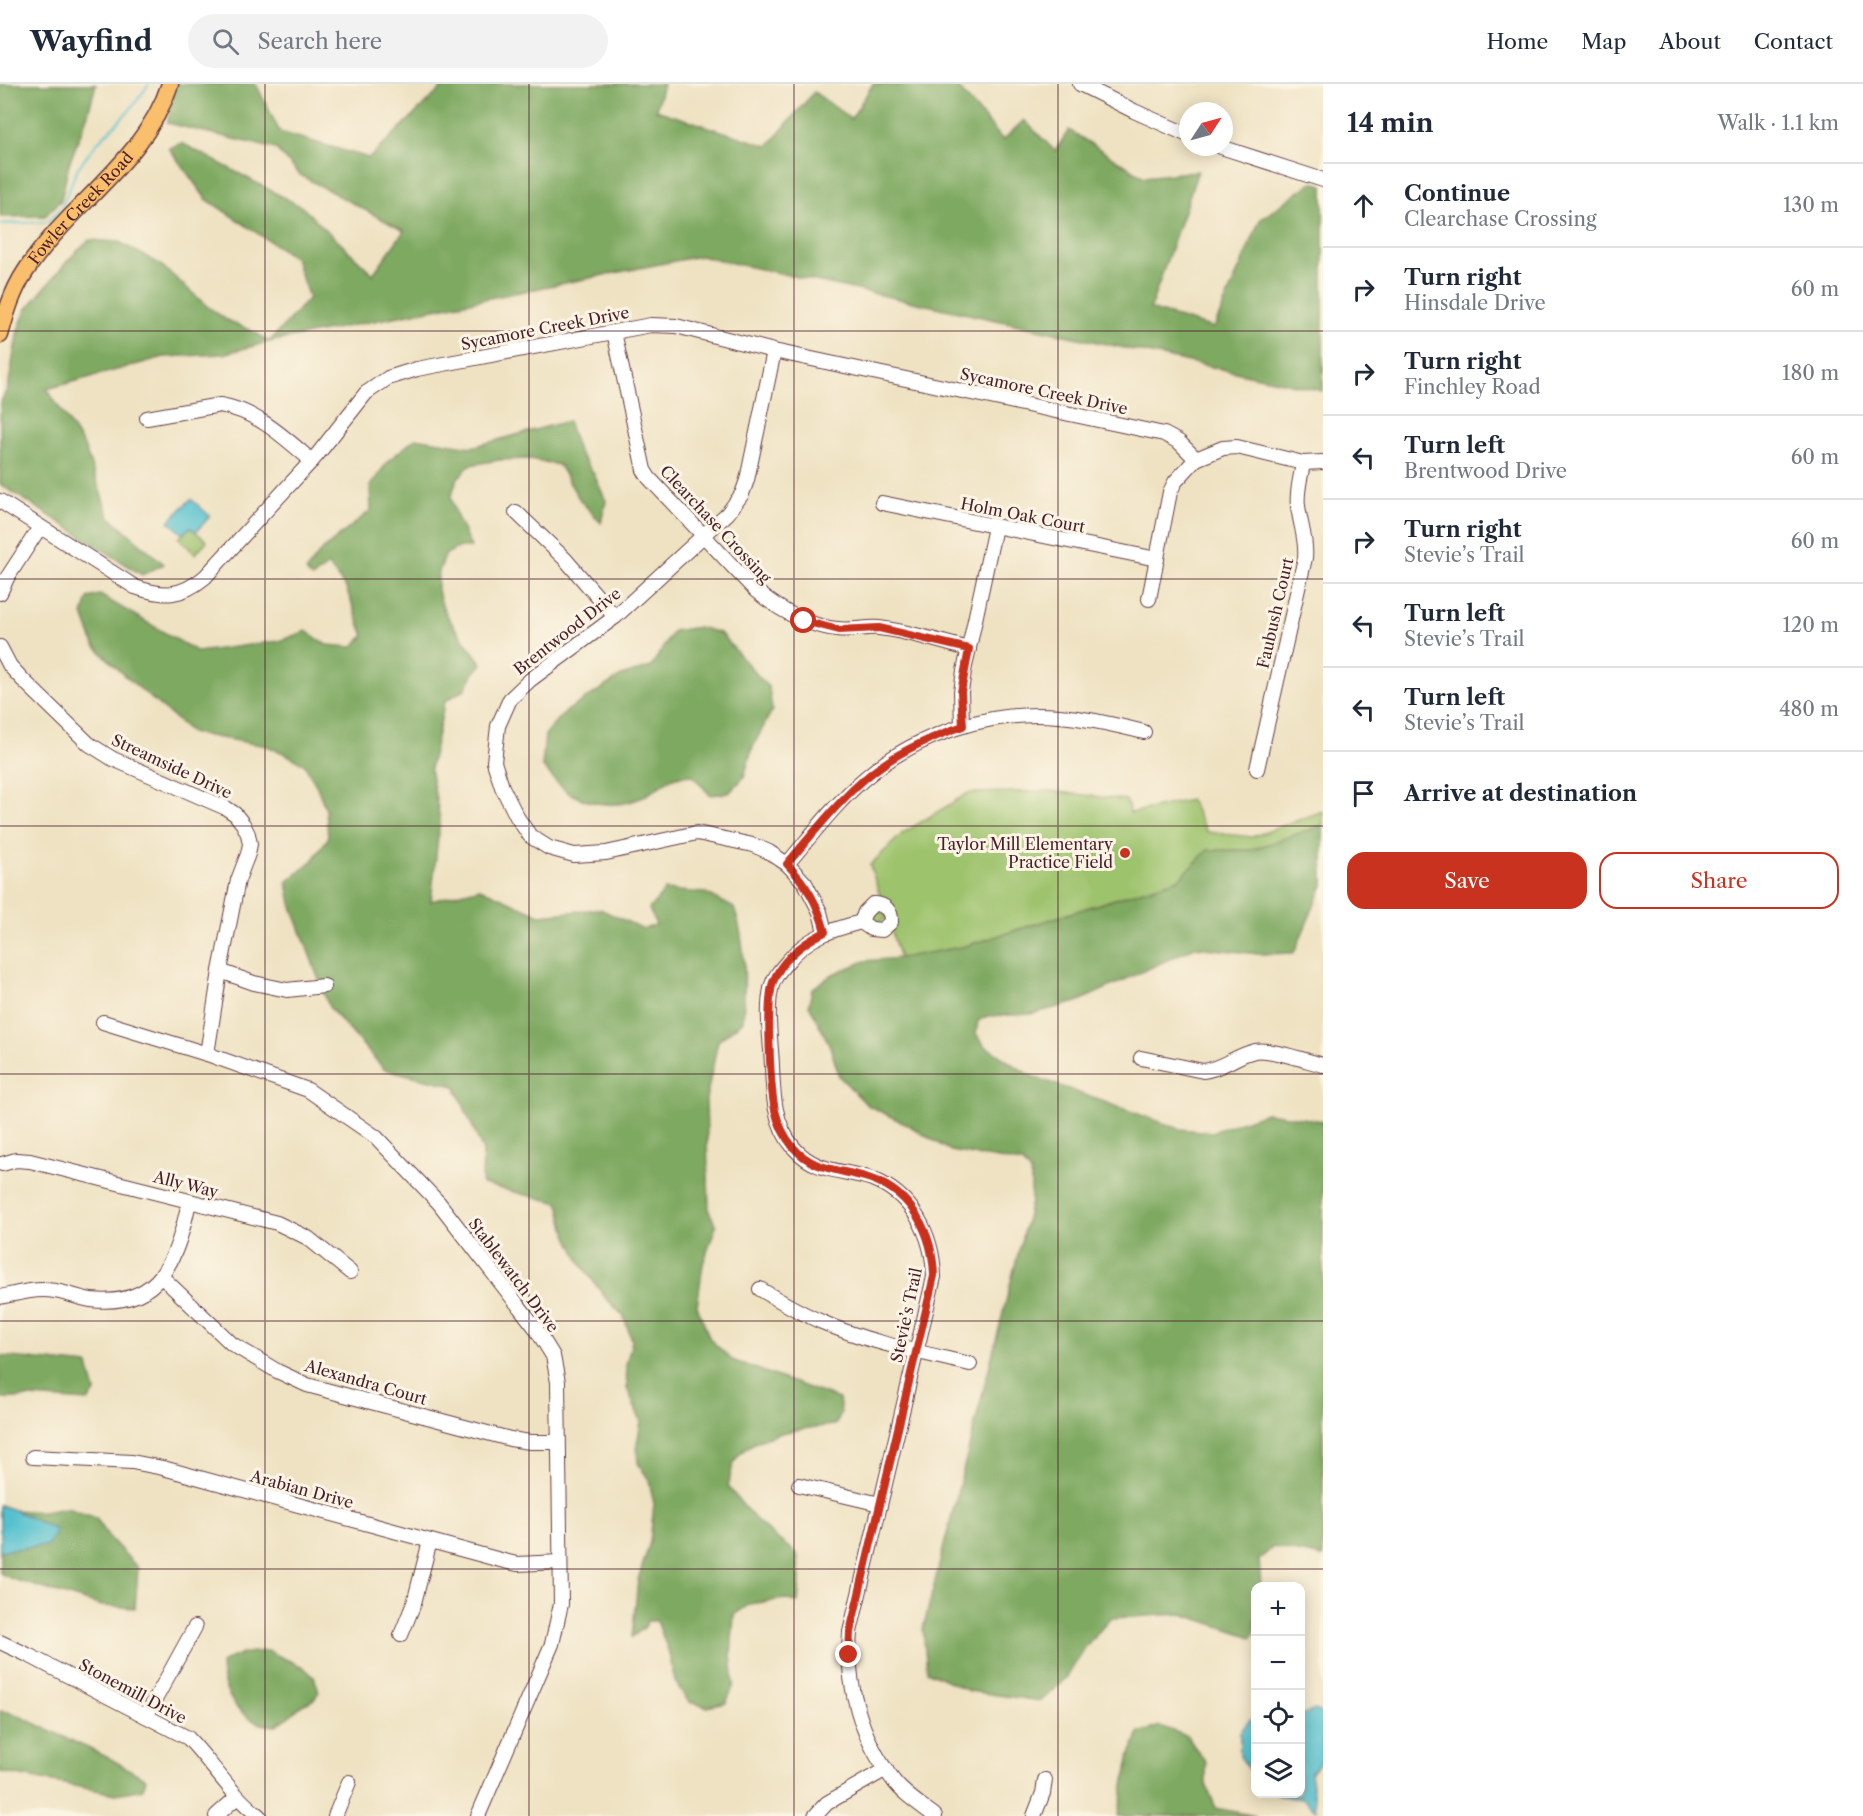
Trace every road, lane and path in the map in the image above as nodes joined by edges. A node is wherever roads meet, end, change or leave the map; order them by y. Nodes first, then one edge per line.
1 (170, 84) edge
2 (1080, 84) edge
3 (1179, 131) edge
4 (1233, 151) edge
5 (1323, 180) edge
6 (614, 332) junction
7 (0, 335) edge
8 (774, 351) junction
9 (147, 418) dead end
10 (1196, 459) junction
11 (312, 461) junction
12 (1323, 462) edge
13 (1303, 463) junction
14 (0, 501) edge
15 (882, 503) dead end
16 (516, 512) dead end
17 (40, 527) junction
18 (995, 527) junction
19 (704, 535) junction
20 (1157, 559) junction
21 (0, 593) edge
22 (1149, 599) dead end
23 (615, 617) junction
24 (0, 647) edge
25 (969, 649) junction
26 (963, 726) junction
27 (1144, 732) dead end
28 (1257, 769) dead end
29 (787, 864) junction
30 (861, 922) dead end
31 (825, 932) junction
32 (220, 971) junction
33 (324, 986) dead end
34 (103, 1022) dead end
35 (207, 1054) junction
36 (1141, 1058) dead end
37 (1323, 1065) edge
38 (2, 1164) dead end
39 (189, 1202) junction
40 (350, 1272) dead end
41 (162, 1277) junction
42 (760, 1289) dead end
43 (0, 1297) edge
44 (916, 1351) junction
45 (970, 1364) dead end
46 (558, 1442) junction
47 (33, 1457) dead end
48 (799, 1485) dead end
49 (880, 1504) junction
50 (430, 1541) junction
51 (560, 1562) junction
52 (195, 1627) dead end
53 (401, 1635) dead end
54 (0, 1642) edge
55 (146, 1716) junction
56 (886, 1769) junction
57 (1045, 1780) dead end
58 (349, 1782) dead end
59 (237, 1797) junction
60 (216, 1816) edge
61 (260, 1816) edge
62 (334, 1816) edge
63 (478, 1816) edge
64 (815, 1816) edge
65 (935, 1816) edge
66 (1034, 1816) edge

1 - 7 main road, Fowler Creek Road
2 - 3 street
4 - 5 street
6 - 8 street, Sycamore Creek Drive
6 - 11 street, Sycamore Creek Drive
6 - 19 street, Clearchase Crossing
8 - 10 street, Sycamore Creek Drive
8 - 19 street, Brentwood Drive
9 - 11 street
10 - 13 street
10 - 20 street
11 - 17 street, Sycamore Creek Drive
12 - 13 street
13 - 28 street, Faubush Court
14 - 17 street, Sycamore Creek Drive
15 - 18 street, Holm Oak Court
16 - 23 street
17 - 21 street
18 - 20 street, Holm Oak Court
18 - 25 street
19 - 23 street, Brentwood Drive
19 - 25 street, Clearchase Crossing
20 - 22 street
23 - 29 street, Brentwood Drive
24 - 32 street, Streamside Drive
25 - 26 street
26 - 27 street
26 - 29 street
29 - 31 street, Brentwood Drive
30 - 31 street, Stevie’s Trail
31 - 44 street, Stevie’s Trail
32 - 33 street
32 - 35 street, Streamside Drive
34 - 35 street, Stablewatch Drive
35 - 46 street, Stablewatch Drive
36 - 37 street
38 - 39 street, Ally Way
39 - 40 street, Ally Way
39 - 41 street
41 - 43 street
41 - 46 street, Alexandra Court
42 - 44 street
44 - 45 street
44 - 49 street, Stevie’s Trail
46 - 51 street, Stablewatch Drive
47 - 50 street, Arabian Drive
48 - 49 street
49 - 56 street, Stevie’s Trail
50 - 51 street, Arabian Drive
50 - 53 street
51 - 63 street, Stablewatch Drive
52 - 55 street
54 - 55 street, Stonemill Drive
55 - 59 street, Stonemill Drive
56 - 64 street
56 - 65 street, Stevie’s Trail
57 - 66 street
58 - 62 street
59 - 60 street
59 - 61 street, Stonemill Drive

